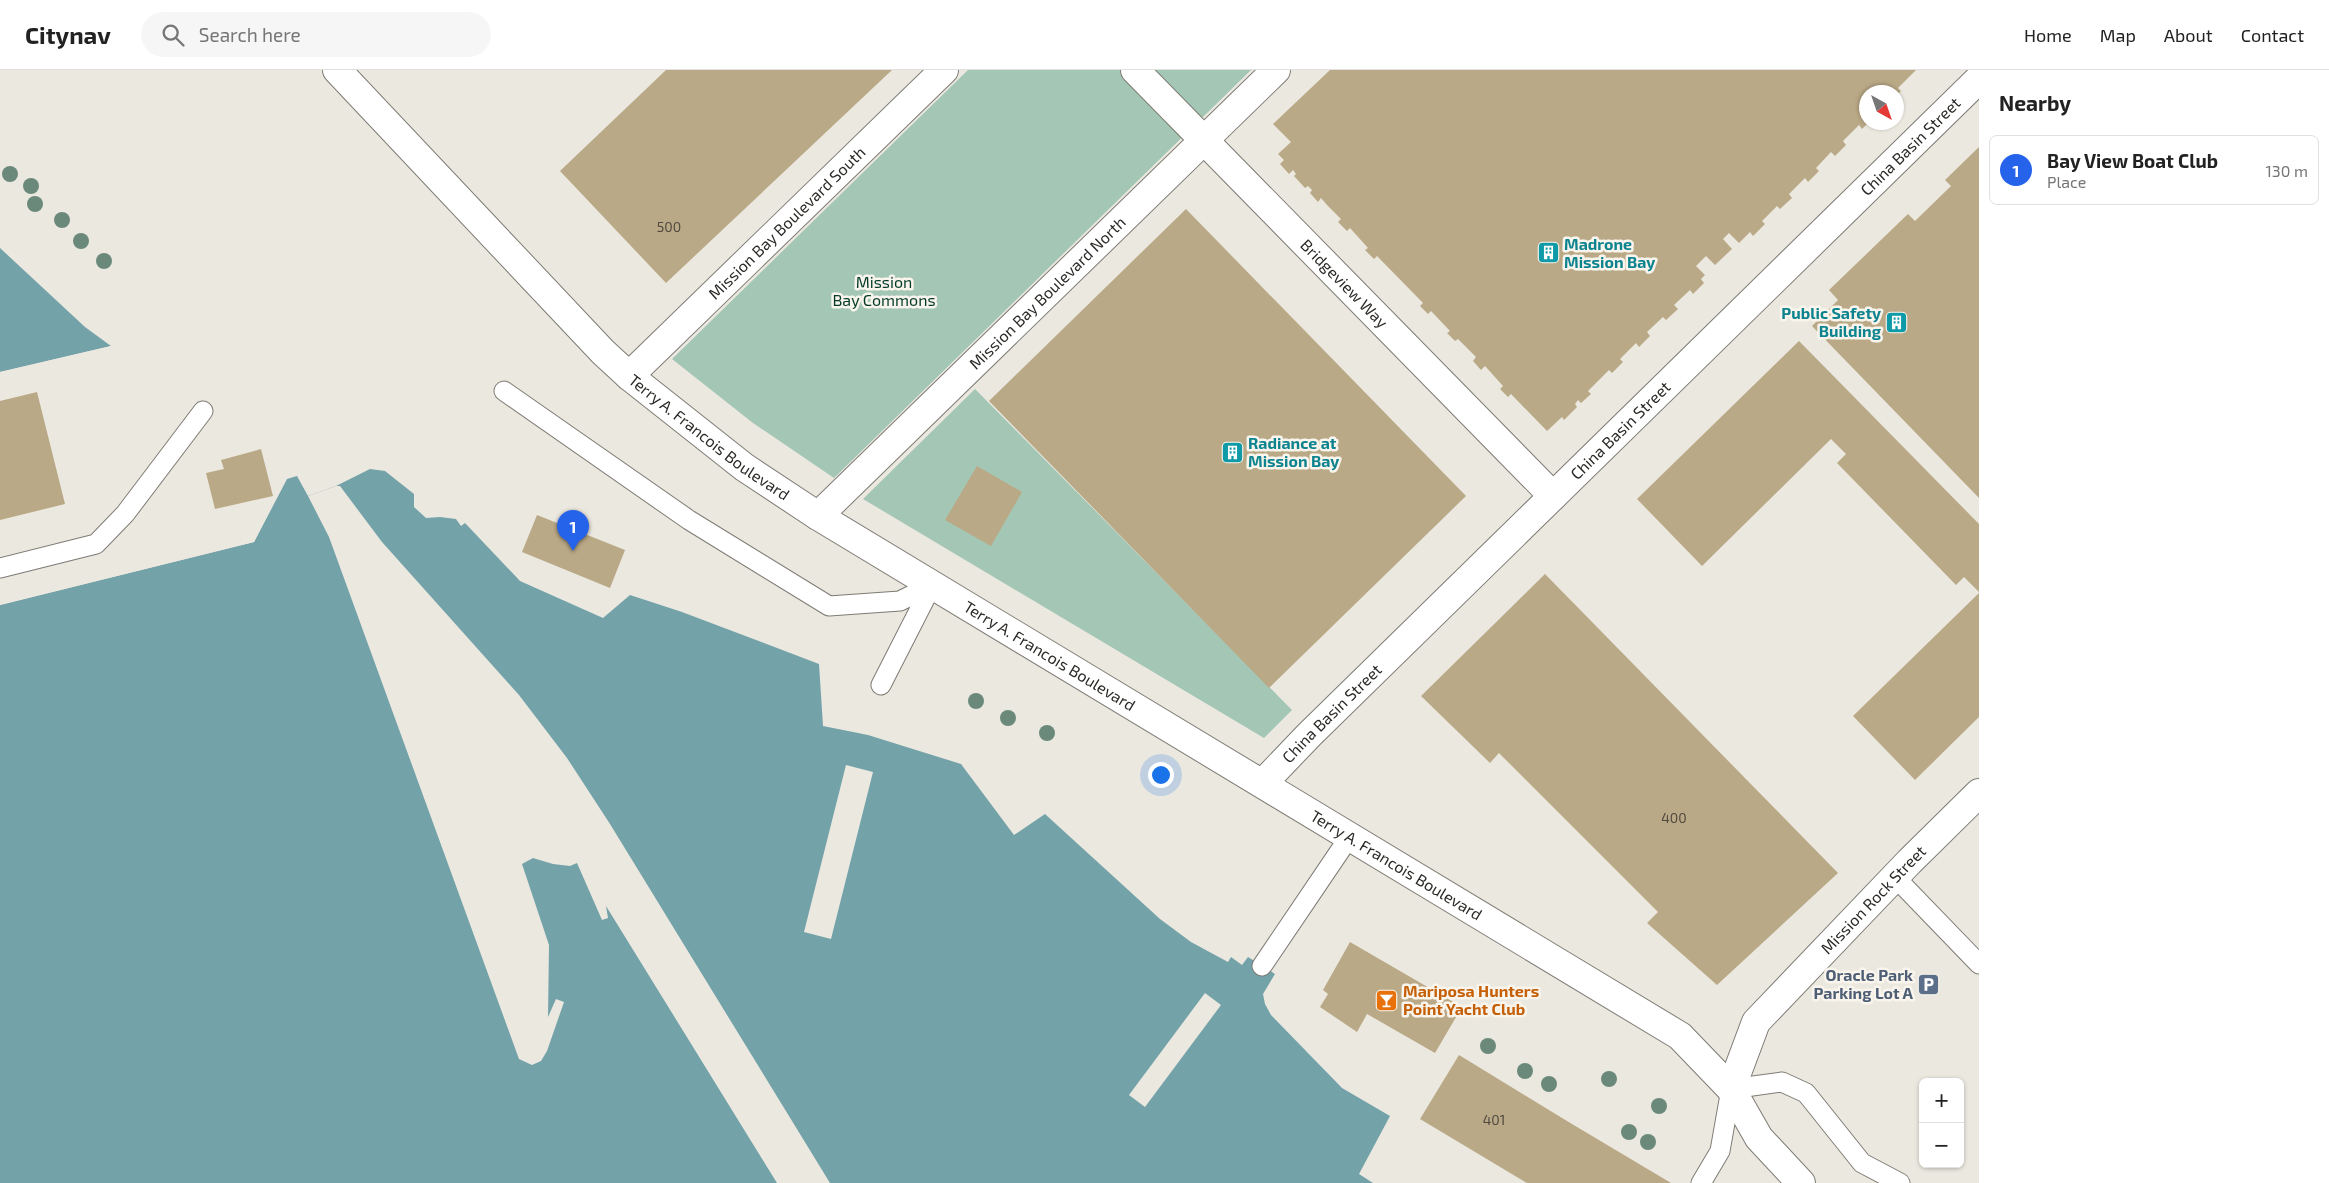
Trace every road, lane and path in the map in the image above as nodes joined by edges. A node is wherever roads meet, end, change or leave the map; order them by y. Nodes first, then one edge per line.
1 (337, 70) edge
2 (944, 70) edge
3 (1135, 70) edge
4 (1276, 70) edge
5 (1979, 79) edge
6 (1204, 140) junction
7 (630, 376) junction
8 (504, 391) dead end
9 (203, 411) dead end
10 (1552, 496) junction
11 (818, 516) junction
12 (0, 568) edge
13 (932, 585) junction
14 (881, 685) dead end
15 (1263, 783) junction
16 (1979, 793) edge
17 (1350, 836) junction
18 (1895, 877) junction
19 (1979, 964) edge
20 (1262, 966) dead end
21 (1731, 1089) junction
22 (1701, 1183) edge
23 (1801, 1183) edge
24 (1900, 1183) edge

1 - 7 street, Terry A. Francois Boulevard
2 - 7 street, Mission Bay Boulevard South
3 - 6 street, Bridgeview Way
4 - 6 street, Mission Bay Boulevard North
5 - 10 street, China Basin Street
6 - 10 street, Bridgeview Way
6 - 11 street, Mission Bay Boulevard North
7 - 11 street, Terry A. Francois Boulevard
8 - 13 lane
9 - 12 lane
10 - 15 street, China Basin Street
11 - 13 street, Terry A. Francois Boulevard
13 - 14 lane
13 - 15 street, Terry A. Francois Boulevard
15 - 17 street, Terry A. Francois Boulevard
16 - 18 street, Mission Rock Street
17 - 20 lane
17 - 21 street, Terry A. Francois Boulevard
18 - 19 lane
18 - 21 street, Mission Rock Street
21 - 22 lane
21 - 23 street, Terry A. Francois Boulevard
21 - 24 lane

